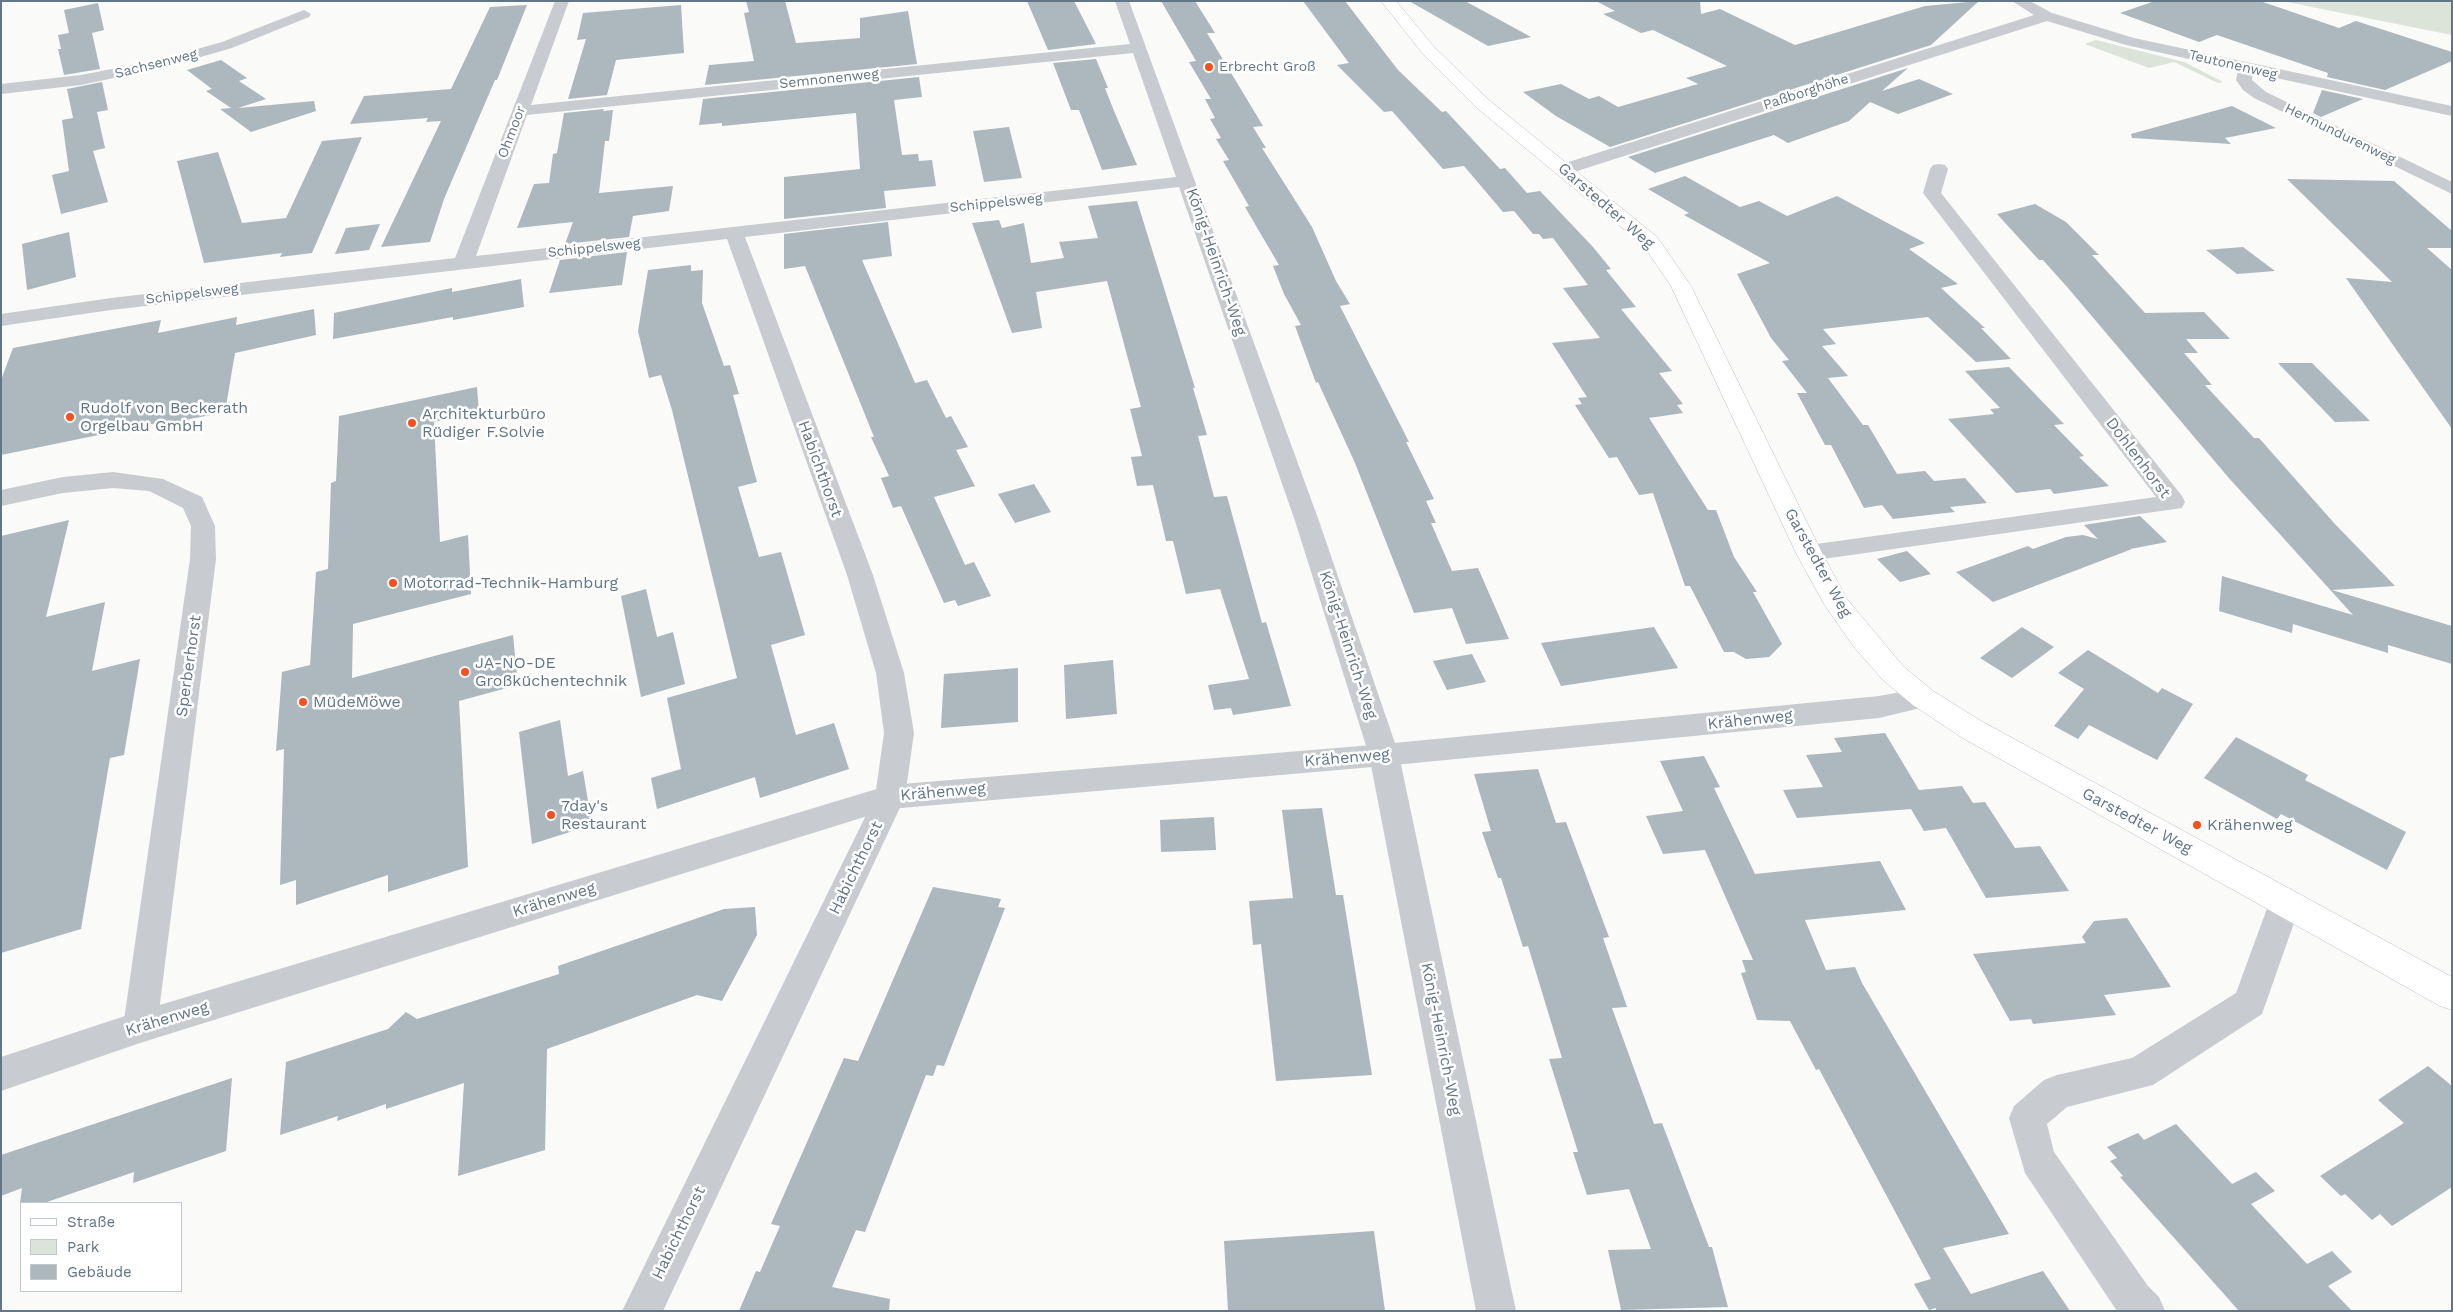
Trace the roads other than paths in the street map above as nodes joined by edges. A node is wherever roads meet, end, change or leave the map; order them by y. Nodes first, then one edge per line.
1 (562, 1) edge
2 (1122, 1) edge
3 (1388, 1) edge
4 (2019, 1) edge
5 (304, 14) dead end
6 (2046, 16) junction
7 (1138, 48) junction
8 (2246, 68) junction
9 (1, 89) edge
10 (520, 111) junction
11 (2452, 111) edge
12 (1565, 169) junction
13 (1939, 170) dead end
14 (1187, 181) junction
15 (2452, 189) edge
16 (734, 233) junction
17 (463, 262) junction
18 (1, 320) edge
19 (1, 498) edge
20 (1808, 553) junction
21 (1923, 698) junction
22 (1384, 755) junction
23 (890, 797) junction
24 (2285, 902) junction
25 (2452, 995) edge
26 (140, 1027) junction
27 (1, 1074) edge
28 (642, 1311) edge
29 (1496, 1311) edge
30 (2145, 1311) edge

1 - 10 street, Ohmoor
2 - 7 street, König-Heinrich-Weg
3 - 12 main road, Garstedter Weg
4 - 6 street, Teutonenweg
5 - 9 street, Sachsenweg
6 - 8 street, Teutonenweg
6 - 12 street, Paßborghöhe
7 - 10 street, Semnonenweg
7 - 14 street, König-Heinrich-Weg
8 - 11 street, Teutonenweg
8 - 15 street, Hermundurenweg
10 - 17 street, Ohmoor
12 - 20 main road, Garstedter Weg
13 - 20 street, Dohlenhorst
14 - 16 street, Schippelsweg
14 - 22 street, König-Heinrich-Weg
16 - 17 street, Schippelsweg
16 - 23 street, Habichthorst
17 - 18 street, Schippelsweg
19 - 26 street, Sperberhorst
20 - 21 main road, Garstedter Weg
21 - 22 street, Krähenweg
21 - 24 main road, Garstedter Weg
22 - 23 street, Krähenweg
22 - 29 street, König-Heinrich-Weg
23 - 26 street, Krähenweg
23 - 28 street, Habichthorst
24 - 25 main road, Garstedter Weg
24 - 30 street
26 - 27 street, Krähenweg

